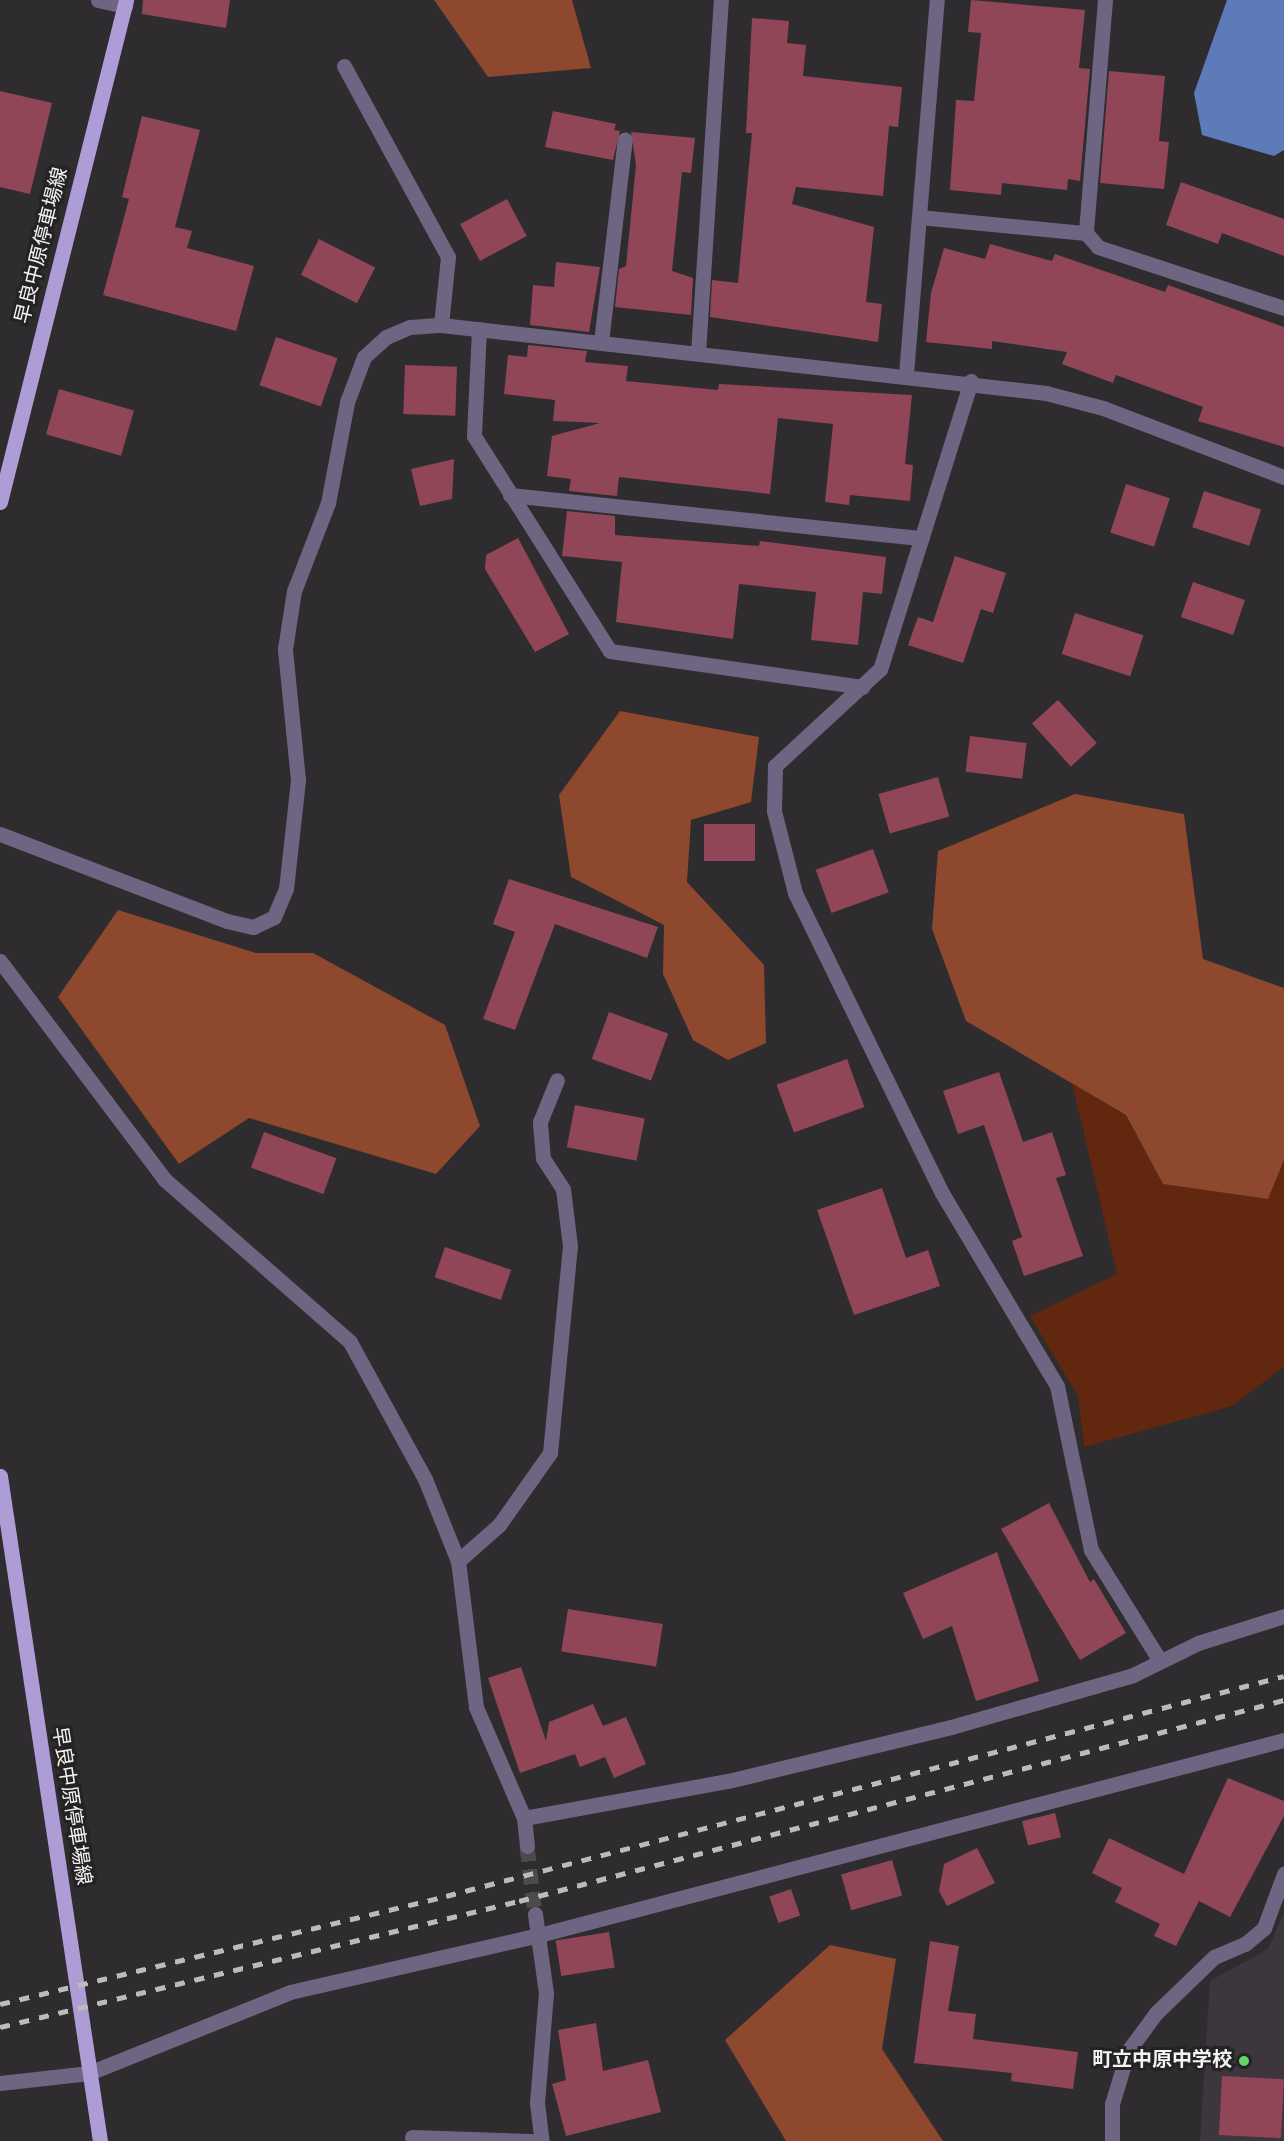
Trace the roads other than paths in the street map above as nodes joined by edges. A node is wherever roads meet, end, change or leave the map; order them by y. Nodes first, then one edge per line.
1 (98, 0) edge
2 (721, 0) edge
3 (937, 0) edge
4 (1105, 0) edge
5 (126, 3) edge
6 (344, 66) dead end
7 (625, 139) dead end
8 (919, 217) junction
9 (1086, 233) junction
10 (1284, 308) edge
11 (441, 325) junction
12 (479, 329) junction
13 (601, 342) junction
14 (698, 353) junction
15 (906, 374) junction
16 (971, 381) junction
17 (1284, 477) edge
18 (510, 495) junction
19 (0, 502) edge
20 (922, 538) junction
21 (862, 687) junction
22 (0, 834) edge
23 (0, 961) edge
24 (557, 1080) dead end
25 (0, 1476) edge
26 (458, 1561) junction
27 (1284, 1616) edge
28 (1160, 1661) junction
29 (1284, 1740) edge
30 (525, 1818) junction
31 (527, 1846) tunnel mouth
32 (1284, 1874) edge
33 (535, 1914) tunnel mouth
34 (539, 1935) junction
35 (89, 2073) junction
36 (0, 2083) edge
37 (412, 2137) dead end
38 (100, 2141) edge
39 (531, 2141) edge
40 (542, 2141) edge
41 (1112, 2141) edge

1 - 5 street
2 - 14 street
3 - 8 street
4 - 9 street
5 - 19 main road, 早良中原停車場線
6 - 11 street
7 - 13 street
8 - 9 street
8 - 15 street
9 - 10 street
11 - 12 street
11 - 22 street
12 - 13 street
12 - 18 street
13 - 14 street
14 - 15 street
15 - 16 street
16 - 17 street
16 - 20 street
18 - 20 street
18 - 21 street
20 - 21 street
21 - 28 street
23 - 26 street
24 - 26 street
25 - 35 main road, 早良中原停車場線
26 - 30 street
27 - 28 street
28 - 30 street
29 - 34 street
30 - 31 street
32 - 41 street
33 - 34 street
34 - 35 street
34 - 40 street
35 - 36 street
35 - 38 main road, 早良中原停車場線
37 - 39 street

